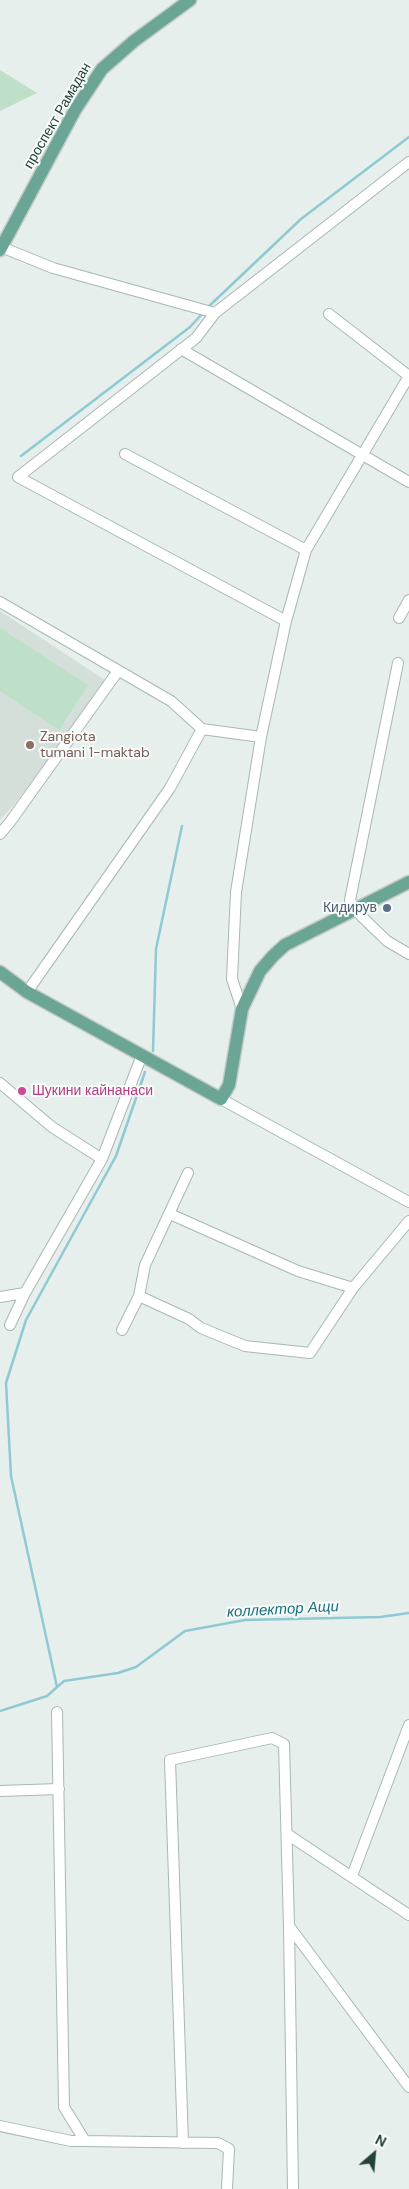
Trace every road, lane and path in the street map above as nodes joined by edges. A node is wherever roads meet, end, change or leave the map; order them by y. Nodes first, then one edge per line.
1 (190, 0) edge
2 (409, 162) edge
3 (1, 249) edge
4 (212, 312) junction
5 (329, 314) dead end
6 (181, 349) junction
7 (409, 376) edge
8 (362, 453) junction
9 (125, 454) dead end
10 (409, 482) edge
11 (306, 550) junction
12 (409, 600) edge
13 (0, 602) edge
14 (399, 618) dead end
15 (286, 621) junction
16 (398, 664) dead end
17 (118, 671) junction
18 (202, 729) junction
19 (261, 737) junction
20 (0, 834) edge
21 (409, 882) edge
22 (354, 909) junction
23 (409, 954) edge
24 (0, 972) edge
25 (27, 992) junction
26 (242, 1009) junction
27 (142, 1055) junction
28 (0, 1083) edge
29 (221, 1099) junction
30 (102, 1158) junction
31 (188, 1173) dead end
32 (409, 1202) edge
33 (170, 1214) junction
34 (409, 1221) edge
35 (353, 1288) junction
36 (25, 1293) junction
37 (139, 1296) junction
38 (0, 1297) edge
39 (10, 1325) dead end
40 (122, 1330) dead end
41 (57, 1712) dead end
42 (409, 1725) edge
43 (59, 1789) junction
44 (0, 1791) edge
45 (287, 1834) junction
46 (352, 1876) junction
47 (409, 1915) edge
48 (289, 1926) junction
49 (409, 2087) edge
50 (0, 2126) edge
51 (85, 2141) junction
52 (183, 2142) junction
53 (227, 2189) edge
54 (293, 2189) edge

1 - 3 main road, проспект Рамадан
2 - 4 street
3 - 4 street
4 - 6 street
5 - 7 street
6 - 8 street
6 - 15 street
7 - 8 street
8 - 10 street
8 - 11 street
9 - 11 street
11 - 15 street
12 - 14 street
13 - 17 street
15 - 19 street
16 - 22 street
17 - 18 street
17 - 20 street
18 - 19 street
18 - 25 street
19 - 26 street
21 - 22 main road
22 - 23 street
22 - 26 main road
24 - 25 main road
25 - 27 main road
26 - 29 main road
27 - 29 main road
27 - 30 street
28 - 30 street
29 - 32 street
30 - 36 street
31 - 33 street
33 - 35 street
33 - 37 street
34 - 35 street
35 - 37 street
36 - 38 street
36 - 39 street
37 - 40 street
41 - 43 street
42 - 46 street
43 - 44 street
43 - 51 street
45 - 46 street
45 - 48 street
45 - 52 street
46 - 47 street
48 - 49 street
48 - 54 street
50 - 51 street
51 - 52 street
52 - 53 street

